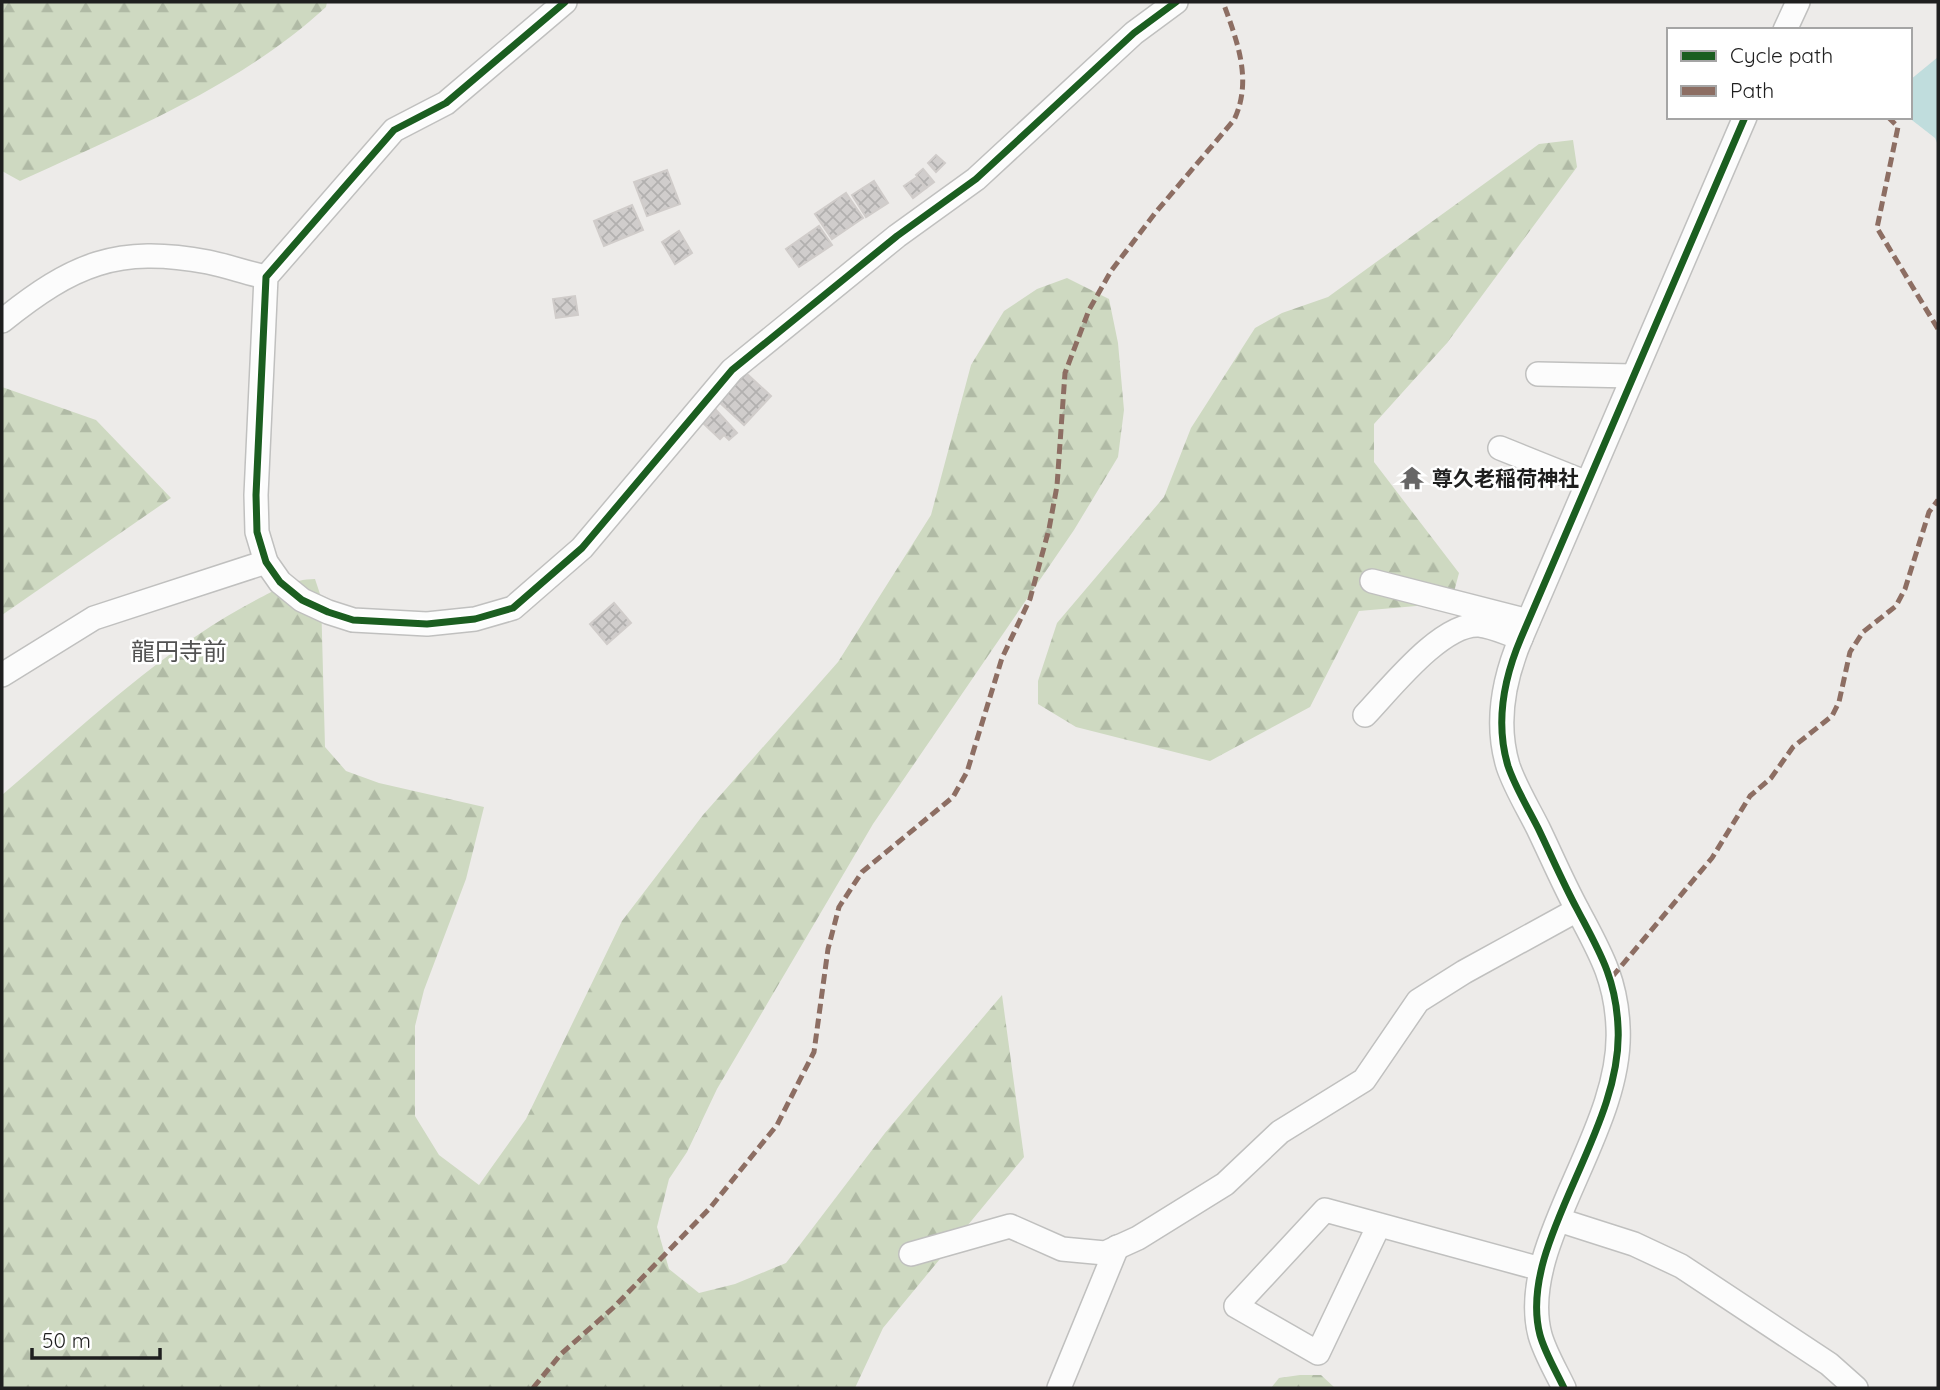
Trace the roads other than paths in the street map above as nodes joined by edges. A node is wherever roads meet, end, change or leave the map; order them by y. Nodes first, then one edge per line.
1 (565, 2) edge
2 (1176, 2) edge
3 (1798, 2) edge
4 (1786, 28) edge
5 (1744, 119) edge
6 (265, 277) junction
7 (2, 321) edge
8 (1538, 374) dead end
9 (1633, 376) junction
10 (1500, 447) dead end
11 (1587, 483) junction
12 (265, 562) junction
13 (1372, 581) dead end
14 (1525, 629) junction
15 (2, 675) edge
16 (1365, 715) dead end
17 (1577, 911) junction
18 (1559, 1220) junction
19 (1379, 1225) junction
20 (1117, 1247) junction
21 (911, 1254) dead end
22 (1541, 1269) junction
23 (1059, 1388) edge
24 (1564, 1388) edge
25 (1856, 1388) edge

1 - 6 street
2 - 12 street
3 - 4 street
5 - 9 street
6 - 7 street
6 - 12 street
8 - 9 street
9 - 11 street
10 - 11 street
11 - 14 street
12 - 15 street
13 - 14 street
14 - 16 street
14 - 17 street
17 - 18 street
17 - 20 street
18 - 22 street
18 - 25 street
19 - 19 street
19 - 22 street
20 - 21 street
20 - 23 street
22 - 24 street

